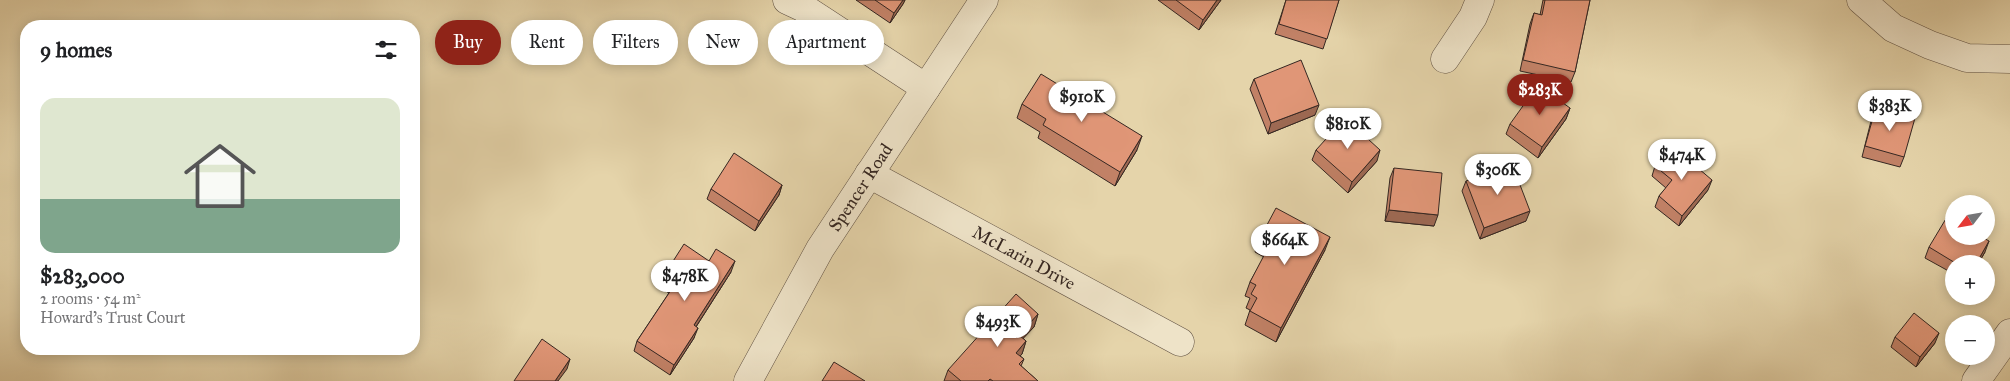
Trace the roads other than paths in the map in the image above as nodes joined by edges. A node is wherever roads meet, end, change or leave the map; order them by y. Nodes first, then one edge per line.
1 (787, 0) edge
2 (984, 0) edge
3 (1480, 0) edge
4 (1861, 0) edge
5 (1445, 59) dead end
6 (2010, 59) edge
7 (926, 88) junction
8 (869, 174) junction
9 (2010, 333) edge
10 (1180, 342) dead end
11 (748, 381) edge
12 (1976, 381) edge

1 - 7 street
2 - 7 street, Spencer Road
3 - 5 street
4 - 6 street
7 - 8 street, Spencer Road
8 - 10 street, McLarin Drive
8 - 11 street, Spencer Road
9 - 12 street

